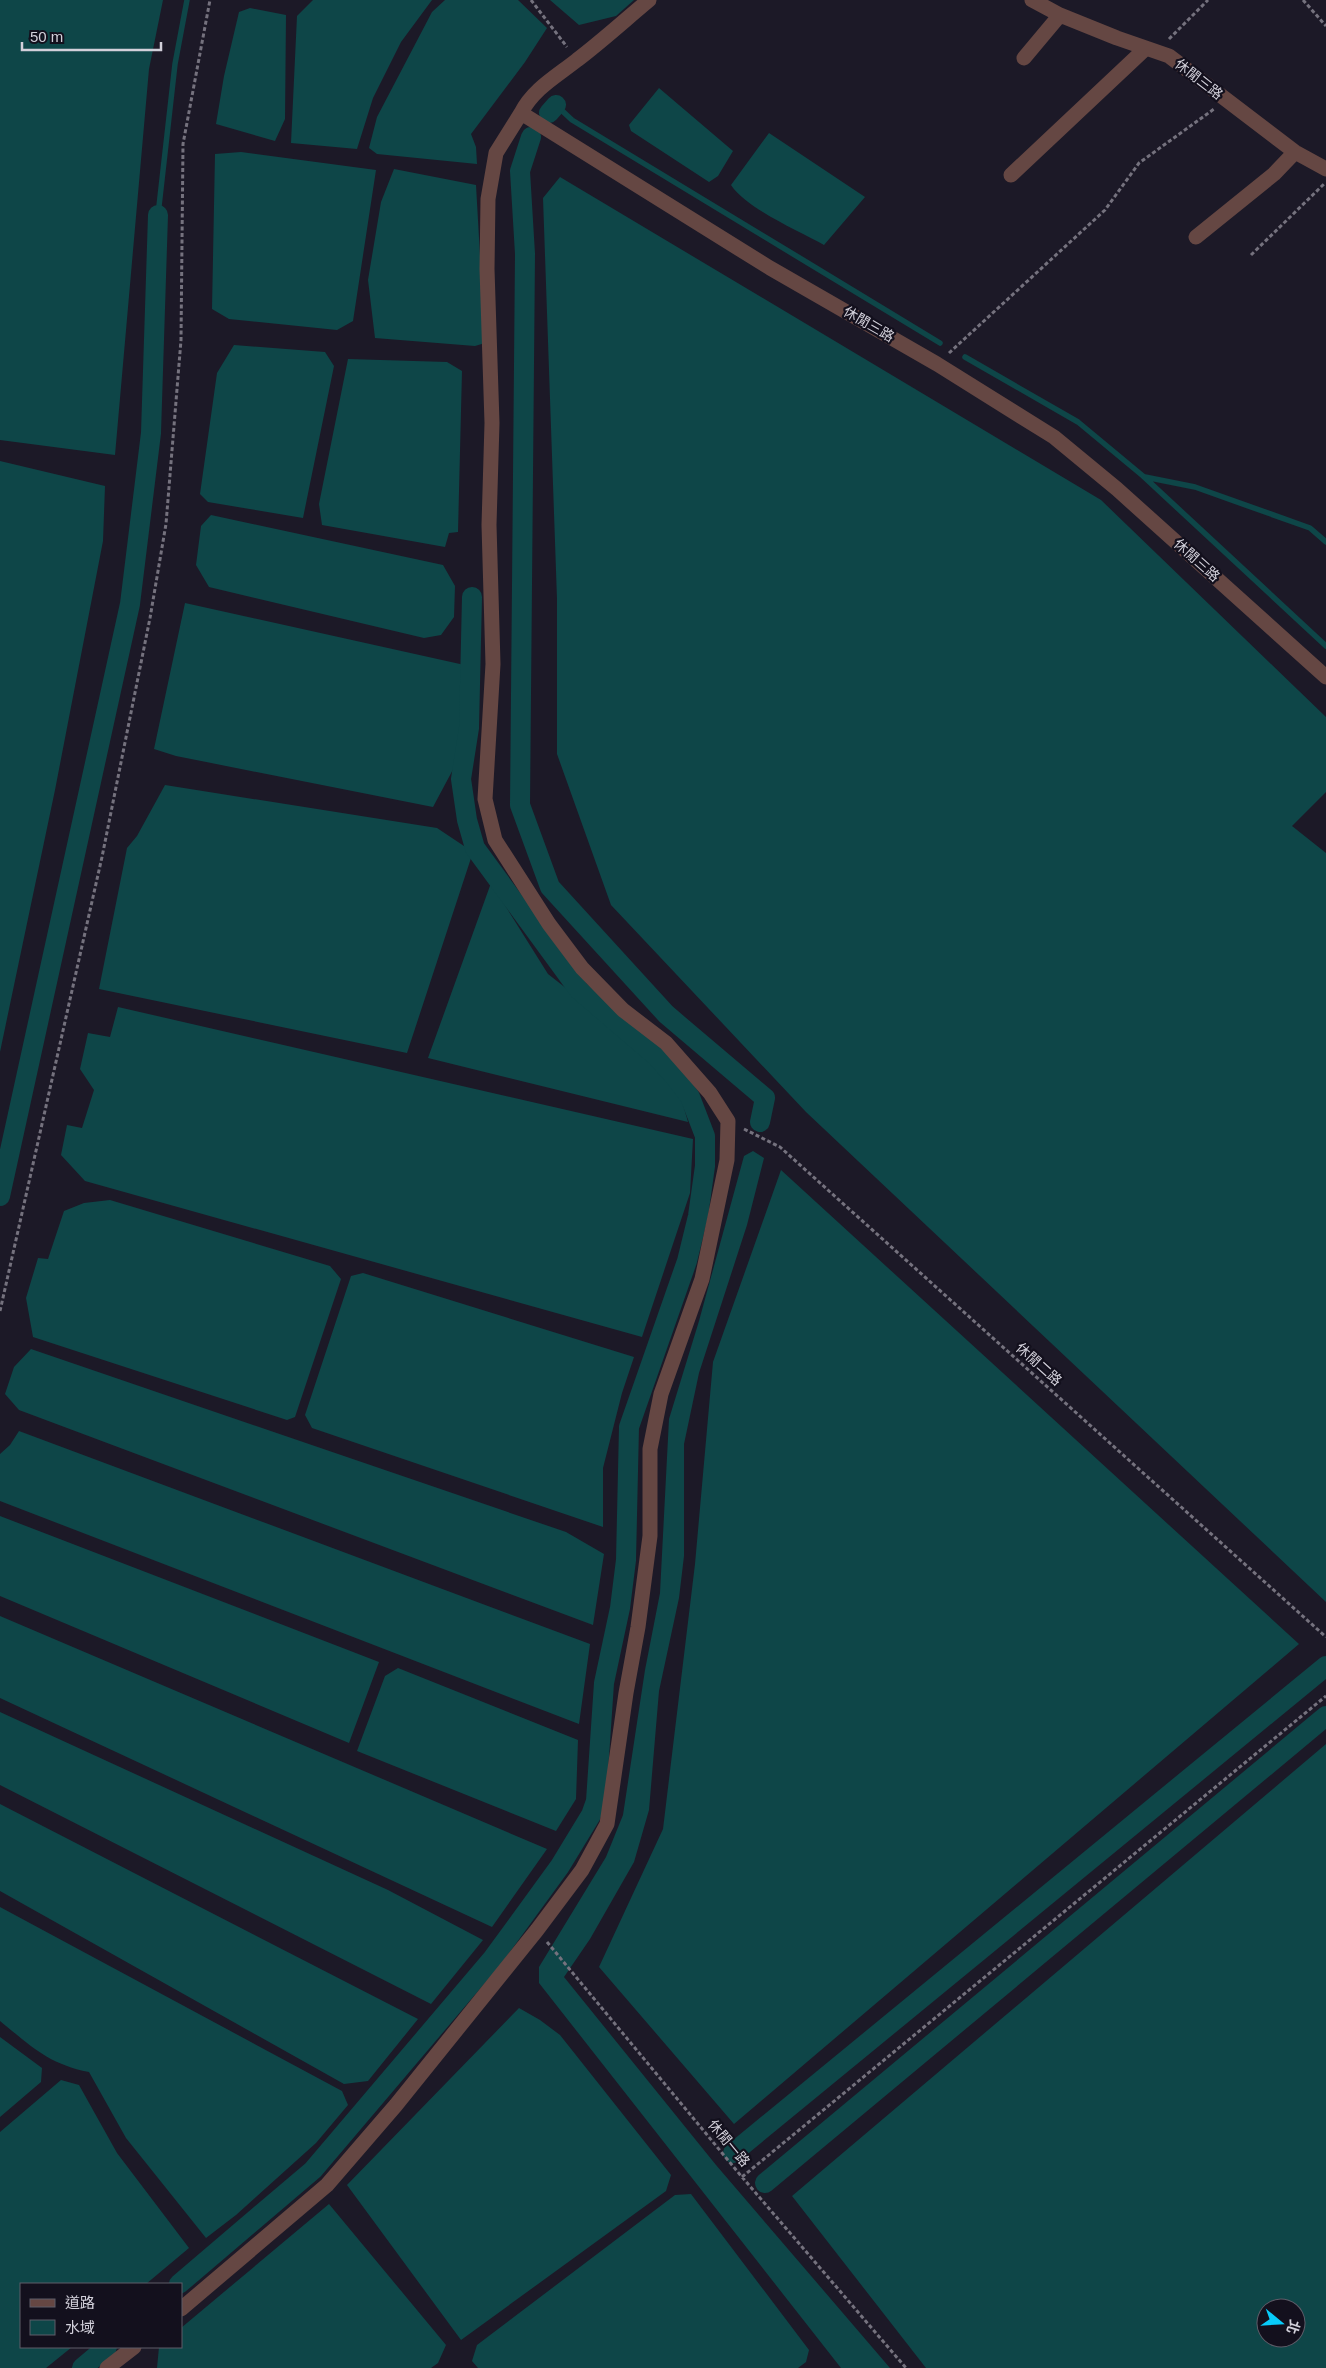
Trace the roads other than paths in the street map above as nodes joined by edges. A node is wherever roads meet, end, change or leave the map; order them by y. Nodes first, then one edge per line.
1 (649, 0) edge
2 (1032, 0) edge
3 (1060, 15) junction
4 (1152, 50) junction
5 (1024, 58) dead end
6 (521, 113) junction
7 (1295, 152) junction
8 (1326, 169) edge
9 (1011, 175) dead end
10 (1196, 238) dead end
11 (1326, 677) edge
12 (182, 2308) edge
13 (133, 2348) edge
14 (107, 2368) edge

1 - 6 lane
2 - 3 lane, 休閒三路
3 - 4 lane, 休閒三路
3 - 5 lane
4 - 7 lane, 休閒三路
4 - 9 lane
6 - 11 lane, 休閒三路
6 - 12 lane
7 - 8 lane, 休閒三路
7 - 10 lane
13 - 14 lane

